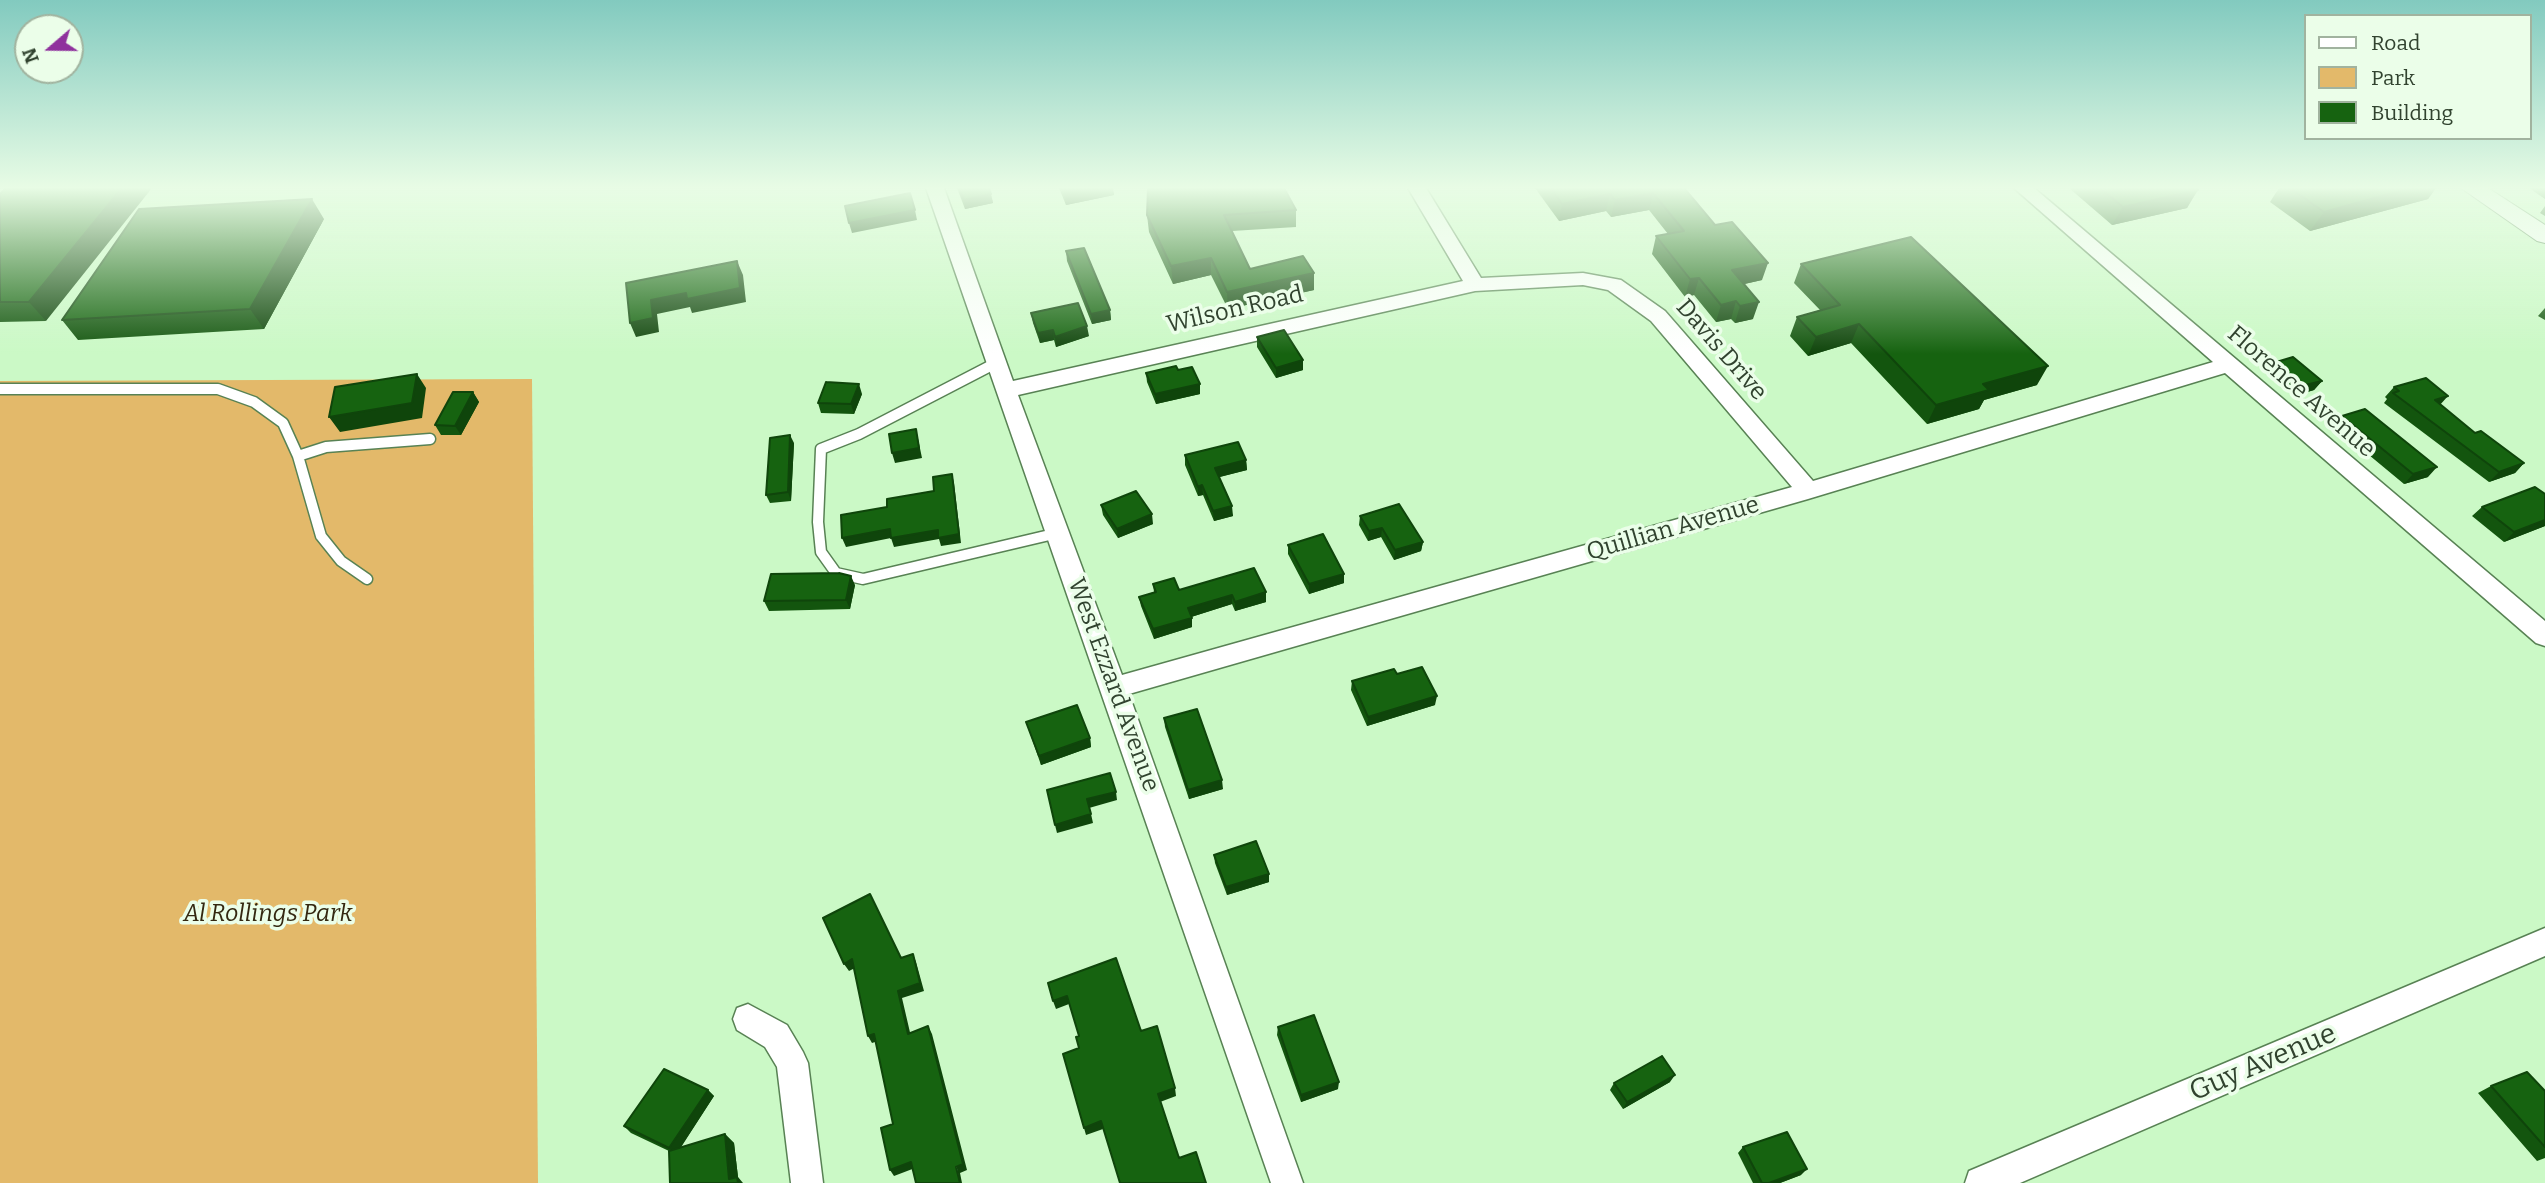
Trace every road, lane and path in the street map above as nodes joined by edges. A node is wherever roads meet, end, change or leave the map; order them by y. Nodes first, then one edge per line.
1 (955, 243) edge
2 (1450, 243) edge
3 (2087, 243) edge
4 (1475, 285) junction
5 (996, 363) junction
6 (2229, 365) junction
7 (0, 389) edge
8 (1007, 390) junction
9 (430, 439) dead end
10 (298, 456) junction
11 (1808, 491) junction
12 (1058, 533) junction
13 (367, 579) dead end
14 (2545, 636) edge
15 (1114, 688) junction
16 (2545, 942) edge
17 (748, 1019) dead end
18 (807, 1183) edge
19 (1286, 1183) edge
20 (1981, 1183) edge

1 - 5 street, West Ezzard Avenue
2 - 4 street
3 - 6 street, Florence Avenue
4 - 8 street, Wilson Road
4 - 11 street, Davis Drive
5 - 8 street, West Ezzard Avenue
5 - 12 lane
6 - 11 street, Quillian Avenue
6 - 14 street, Florence Avenue
7 - 10 lane
8 - 12 street, West Ezzard Avenue
9 - 10 lane
10 - 13 lane
11 - 15 street, Quillian Avenue
12 - 15 street, West Ezzard Avenue
15 - 19 street, West Ezzard Avenue
16 - 20 street, Guy Avenue
17 - 18 street

